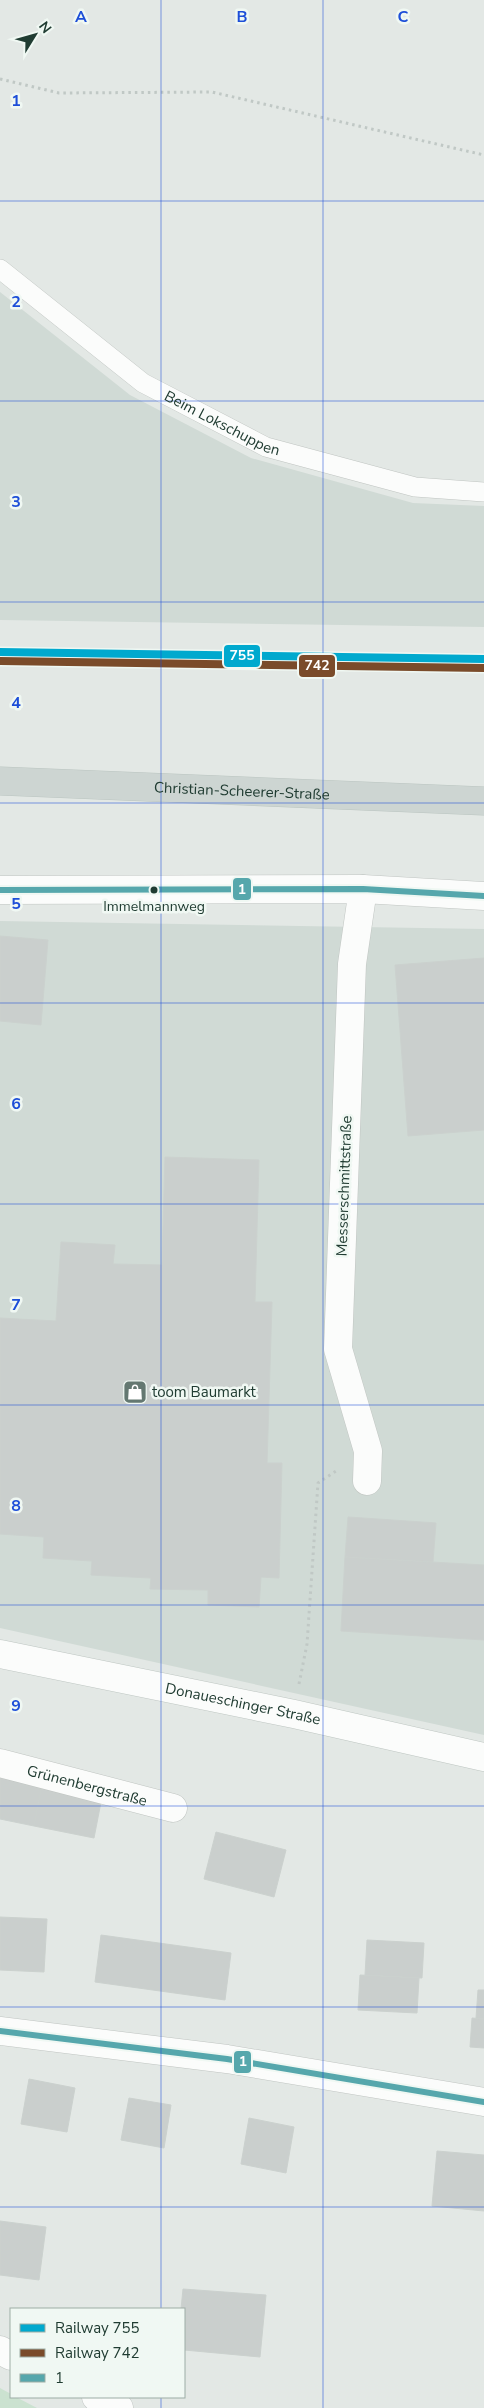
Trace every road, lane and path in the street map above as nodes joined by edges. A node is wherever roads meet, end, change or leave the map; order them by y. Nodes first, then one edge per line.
1 (0, 79) edge
2 (484, 156) edge
3 (0, 270) edge
4 (484, 492) edge
5 (0, 781) edge
6 (484, 801) edge
7 (364, 889) junction
8 (0, 890) edge
9 (484, 896) edge
10 (368, 1451) junction
11 (367, 1481) dead end
12 (0, 1654) edge
13 (294, 1714) junction
14 (484, 1757) edge
15 (0, 1764) edge
16 (173, 1808) dead end
17 (0, 2031) edge
18 (484, 2102) edge
19 (98, 2398) edge
20 (120, 2408) edge

1 - 2 path
3 - 4 lane, Beim Lokschuppen
5 - 6 main road, Christian-Scheerer-Straße
7 - 8 street
7 - 9 street
7 - 10 street, Messerschmittstraße
10 - 11 street, Messerschmittstraße
10 - 13 path
12 - 13 street, Donaueschinger Straße
13 - 14 street, Donaueschinger Straße
15 - 16 street, Grünenbergstraße
17 - 18 street
19 - 20 street

